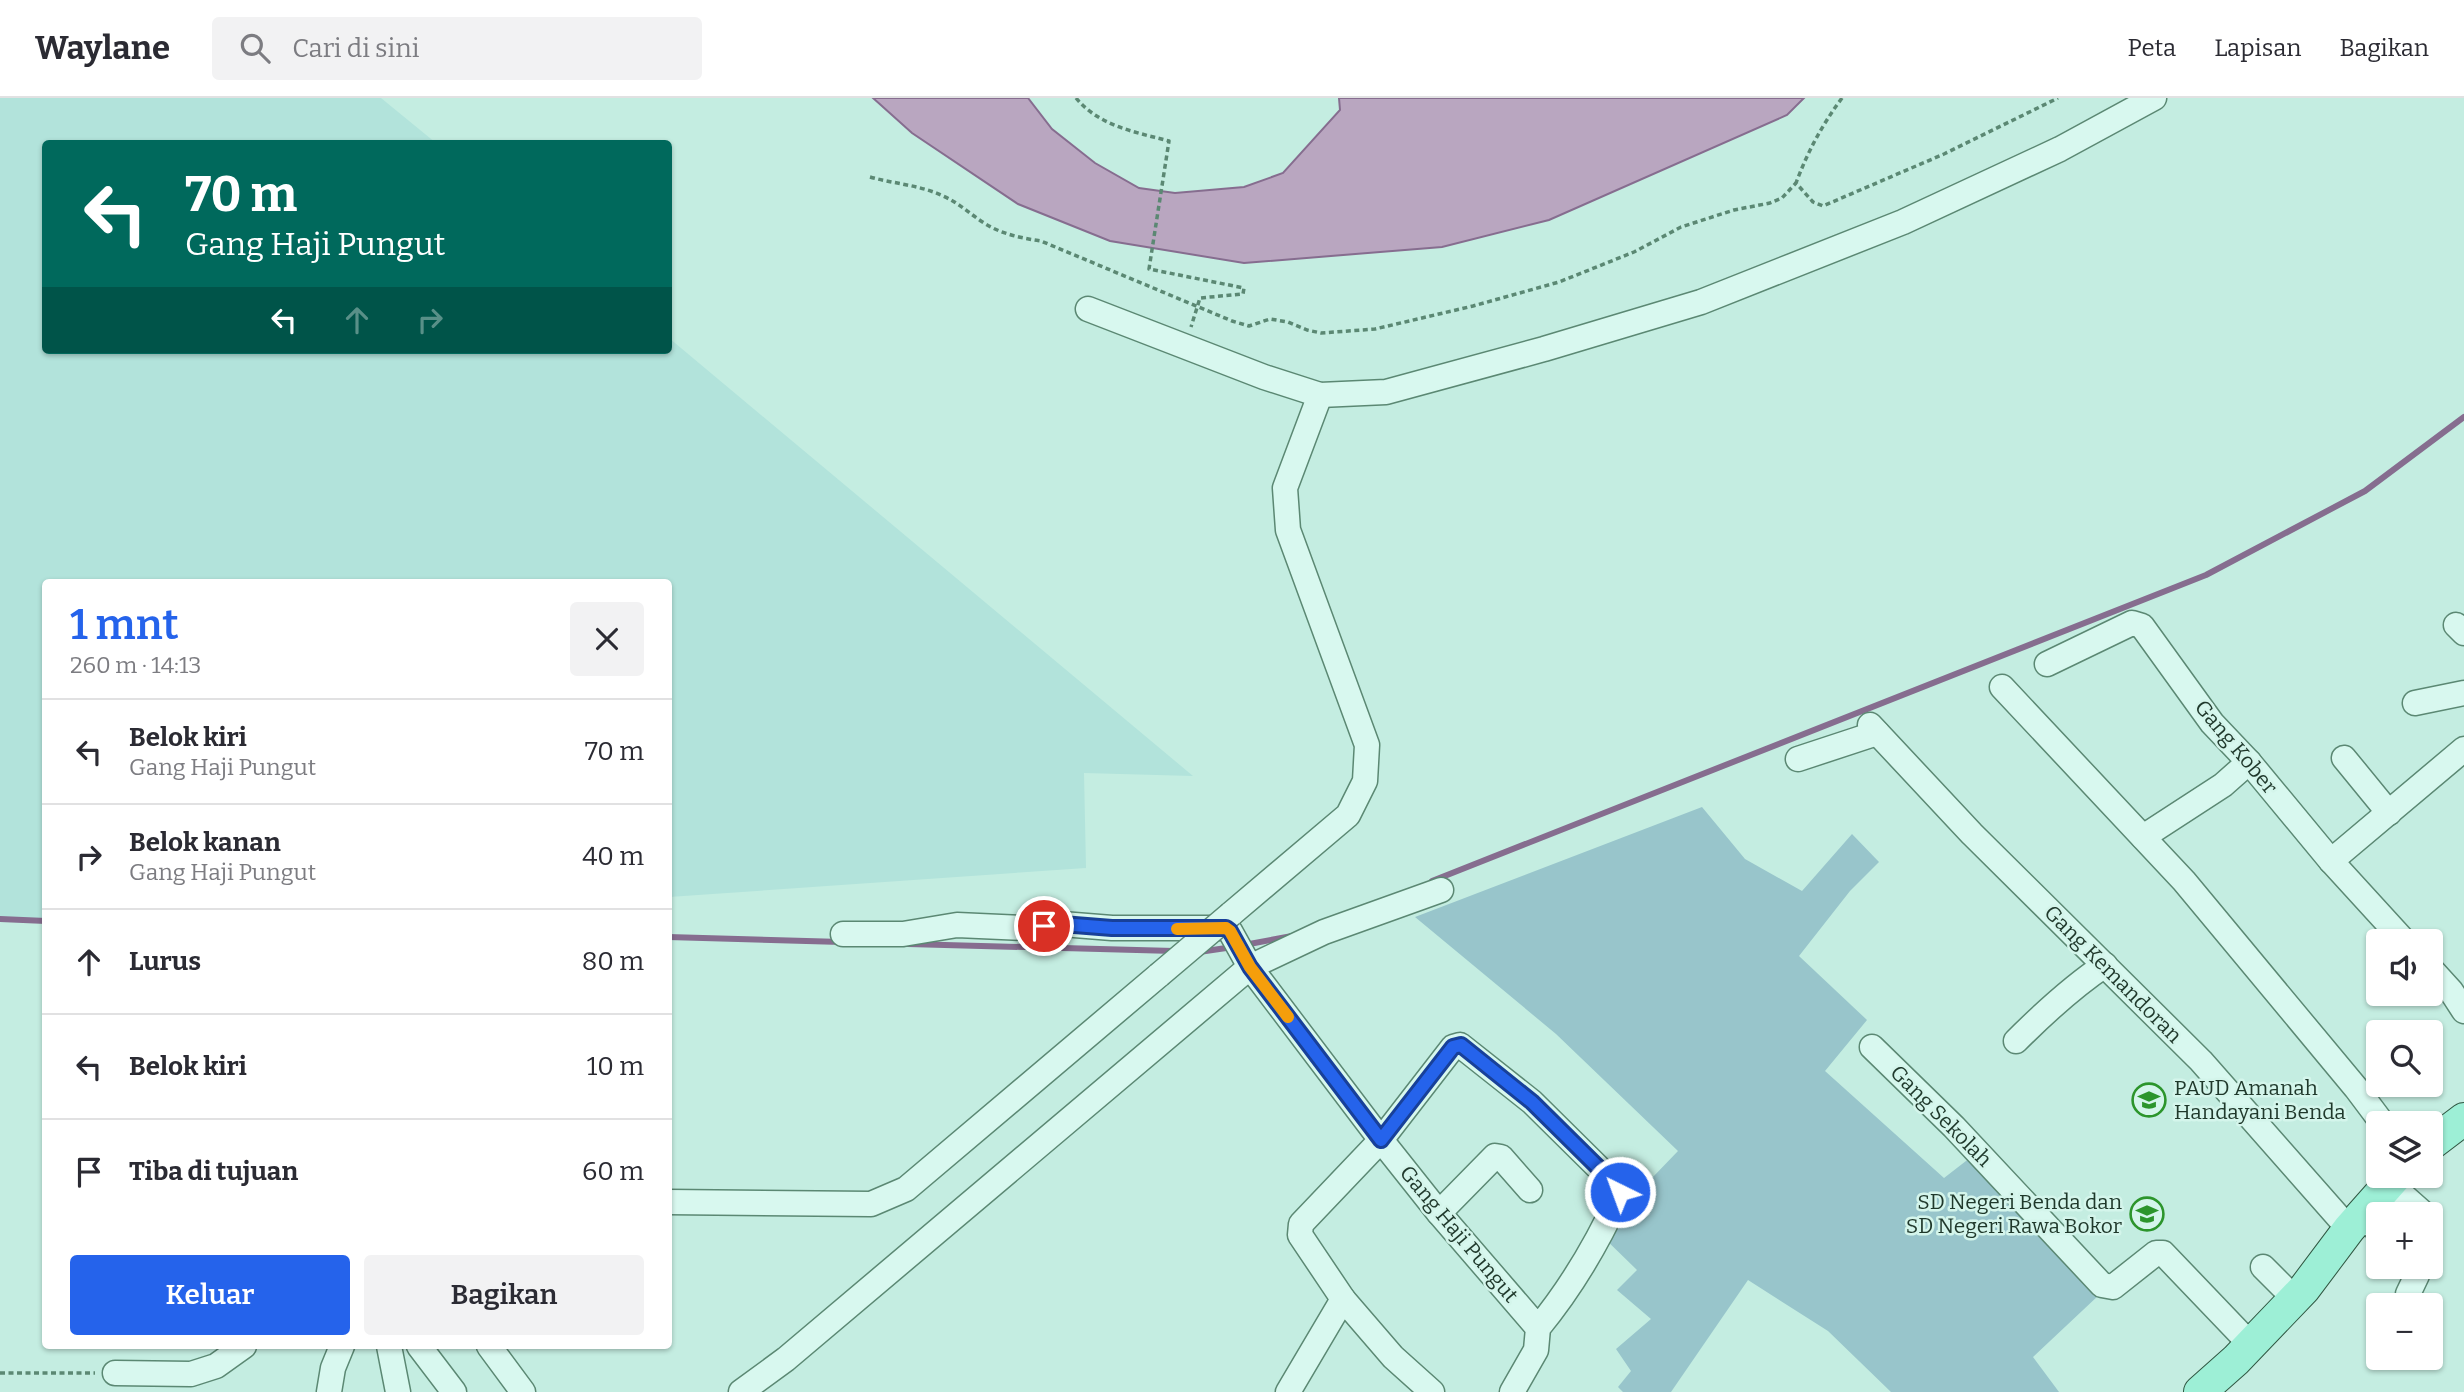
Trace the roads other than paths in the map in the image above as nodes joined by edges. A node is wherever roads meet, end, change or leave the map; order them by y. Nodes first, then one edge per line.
1 (2154, 98) edge
2 (1088, 309) dead end
3 (1321, 396) junction
4 (2047, 664) dead end
5 (2002, 687) dead end
6 (2464, 694) edge
7 (2415, 703) dead end
8 (2464, 749) edge
9 (1798, 758) dead end
10 (2344, 758) dead end
11 (2249, 762) junction
12 (2389, 813) junction
13 (2143, 837) junction
14 (2331, 861) junction
15 (1441, 890) dead end
16 (1232, 925) junction
17 (2393, 929) edge
18 (843, 934) dead end
19 (1247, 963) junction
20 (2105, 965) junction
21 (2443, 983) edge
22 (2464, 1012) edge
23 (2016, 1041) dead end
24 (1872, 1047) dead end
25 (2373, 1111) edge
26 (2464, 1119) edge
27 (2443, 1135) edge
28 (1381, 1140) junction
29 (2387, 1188) edge
30 (2401, 1188) edge
31 (1531, 1190) dead end
32 (672, 1202) edge
33 (2414, 1202) edge
34 (1439, 1213) junction
35 (2363, 1225) edge
36 (2263, 1268) dead end
37 (1343, 1299) junction
38 (2295, 1299) junction
39 (1538, 1328) junction
40 (2251, 1345) junction
41 (240, 1349) edge
42 (341, 1349) edge
43 (390, 1349) edge
44 (421, 1349) edge
45 (491, 1349) edge
46 (115, 1373) road end
47 (329, 1392) edge
48 (398, 1392) edge
49 (454, 1392) edge
50 (523, 1392) edge
51 (741, 1392) edge
52 (1288, 1392) edge
53 (1432, 1392) edge
54 (1512, 1392) edge
55 (2200, 1392) edge

1 - 3 street
2 - 3 street
3 - 16 street
4 - 11 street, Gang Kober
5 - 13 street
6 - 7 street
8 - 12 street
9 - 20 street, Gang Kemandoran
10 - 12 street
11 - 13 street
11 - 14 street, Gang Kober
12 - 14 street
13 - 25 street
14 - 17 street, Gang Kober
15 - 19 street
16 - 18 street
16 - 19 street, Gang Haji Pungut
16 - 32 street, bridge
19 - 28 street, Gang Haji Pungut
19 - 51 street
20 - 23 street
20 - 35 street, Gang Kemandoran
21 - 22 street
24 - 40 street, Gang Sekolah
26 - 27 main road
28 - 34 street, Gang Haji Pungut
28 - 37 street
28 - 39 street
29 - 35 main road
30 - 33 street
31 - 34 street
34 - 39 street, Gang Haji Pungut
35 - 38 main road
36 - 38 street
37 - 52 street
37 - 53 street
38 - 40 main road
39 - 54 street
40 - 55 main road
41 - 46 street
42 - 47 street
43 - 48 street
44 - 49 street
45 - 50 street

